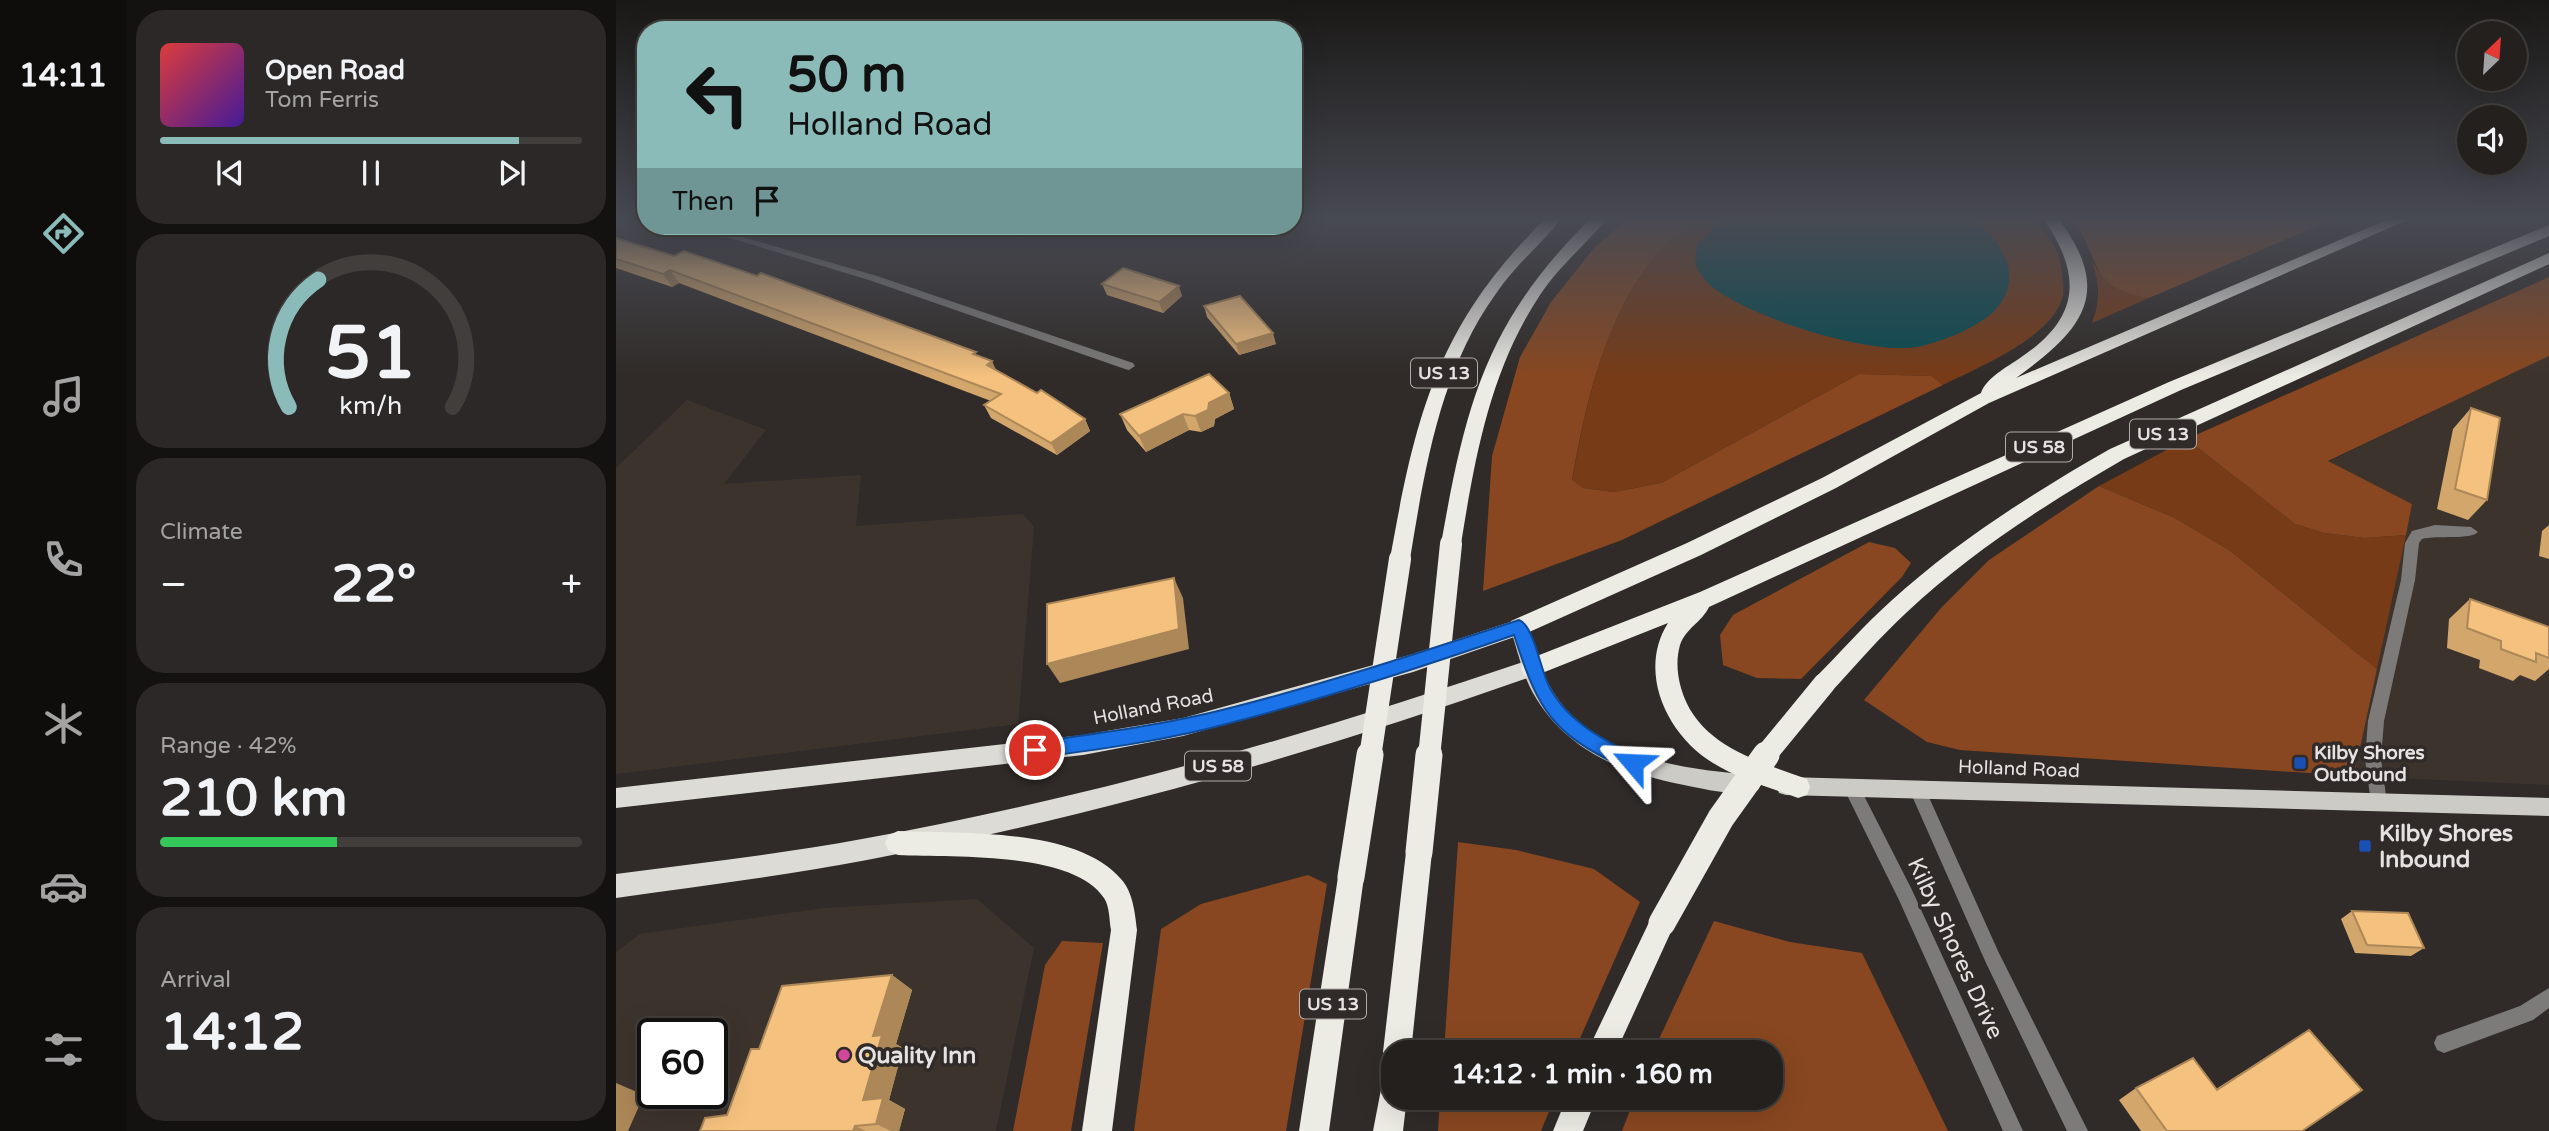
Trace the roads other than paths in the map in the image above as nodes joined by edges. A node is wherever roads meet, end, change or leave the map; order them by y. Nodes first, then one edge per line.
1 (849, 271) edge
2 (1505, 271) edge
3 (1549, 271) edge
4 (2079, 271) edge
5 (2277, 271) edge
6 (2451, 271) edge
7 (2521, 271) edge
8 (1129, 366) dead end
9 (1983, 399) junction
10 (2471, 532) dead end
11 (1707, 598) junction
12 (1519, 626) junction
13 (1532, 668) junction
14 (1798, 787) junction
15 (1851, 787) junction
16 (1917, 789) junction
17 (616, 798) edge
18 (2379, 803) junction
19 (2549, 807) edge
20 (898, 843) junction
21 (616, 886) edge
22 (2549, 997) edge
23 (1398, 1040) edge
24 (1607, 1040) edge
25 (2444, 1043) dead end
26 (1390, 1110) edge
27 (1577, 1110) edge
28 (1097, 1131) edge
29 (1314, 1131) edge
30 (1388, 1131) edge
31 (1568, 1131) edge
32 (2013, 1131) edge
33 (2078, 1131) edge

1 - 8 street
2 - 29 highway, US 13, bridge
3 - 23 highway, bridge
4 - 9 highway
5 - 9 highway, US 58
6 - 11 highway, US 58
7 - 24 highway, US 13, bridge
9 - 12 highway, US 58
10 - 18 street
11 - 13 highway, US 58
11 - 14 highway
12 - 13 main road, Holland Road
12 - 17 highway, Holland Road / US 58
13 - 14 main road, Holland Road
13 - 20 highway, US 58
14 - 15 main road, Holland Road
15 - 16 main road, Holland Road
15 - 32 street, Kilby Shores Drive
16 - 18 main road, Holland Road
16 - 33 street, Kilby Shores Drive
18 - 19 main road, Holland Road
20 - 21 highway, US 58
20 - 28 highway
22 - 25 street
26 - 30 highway
27 - 31 highway

